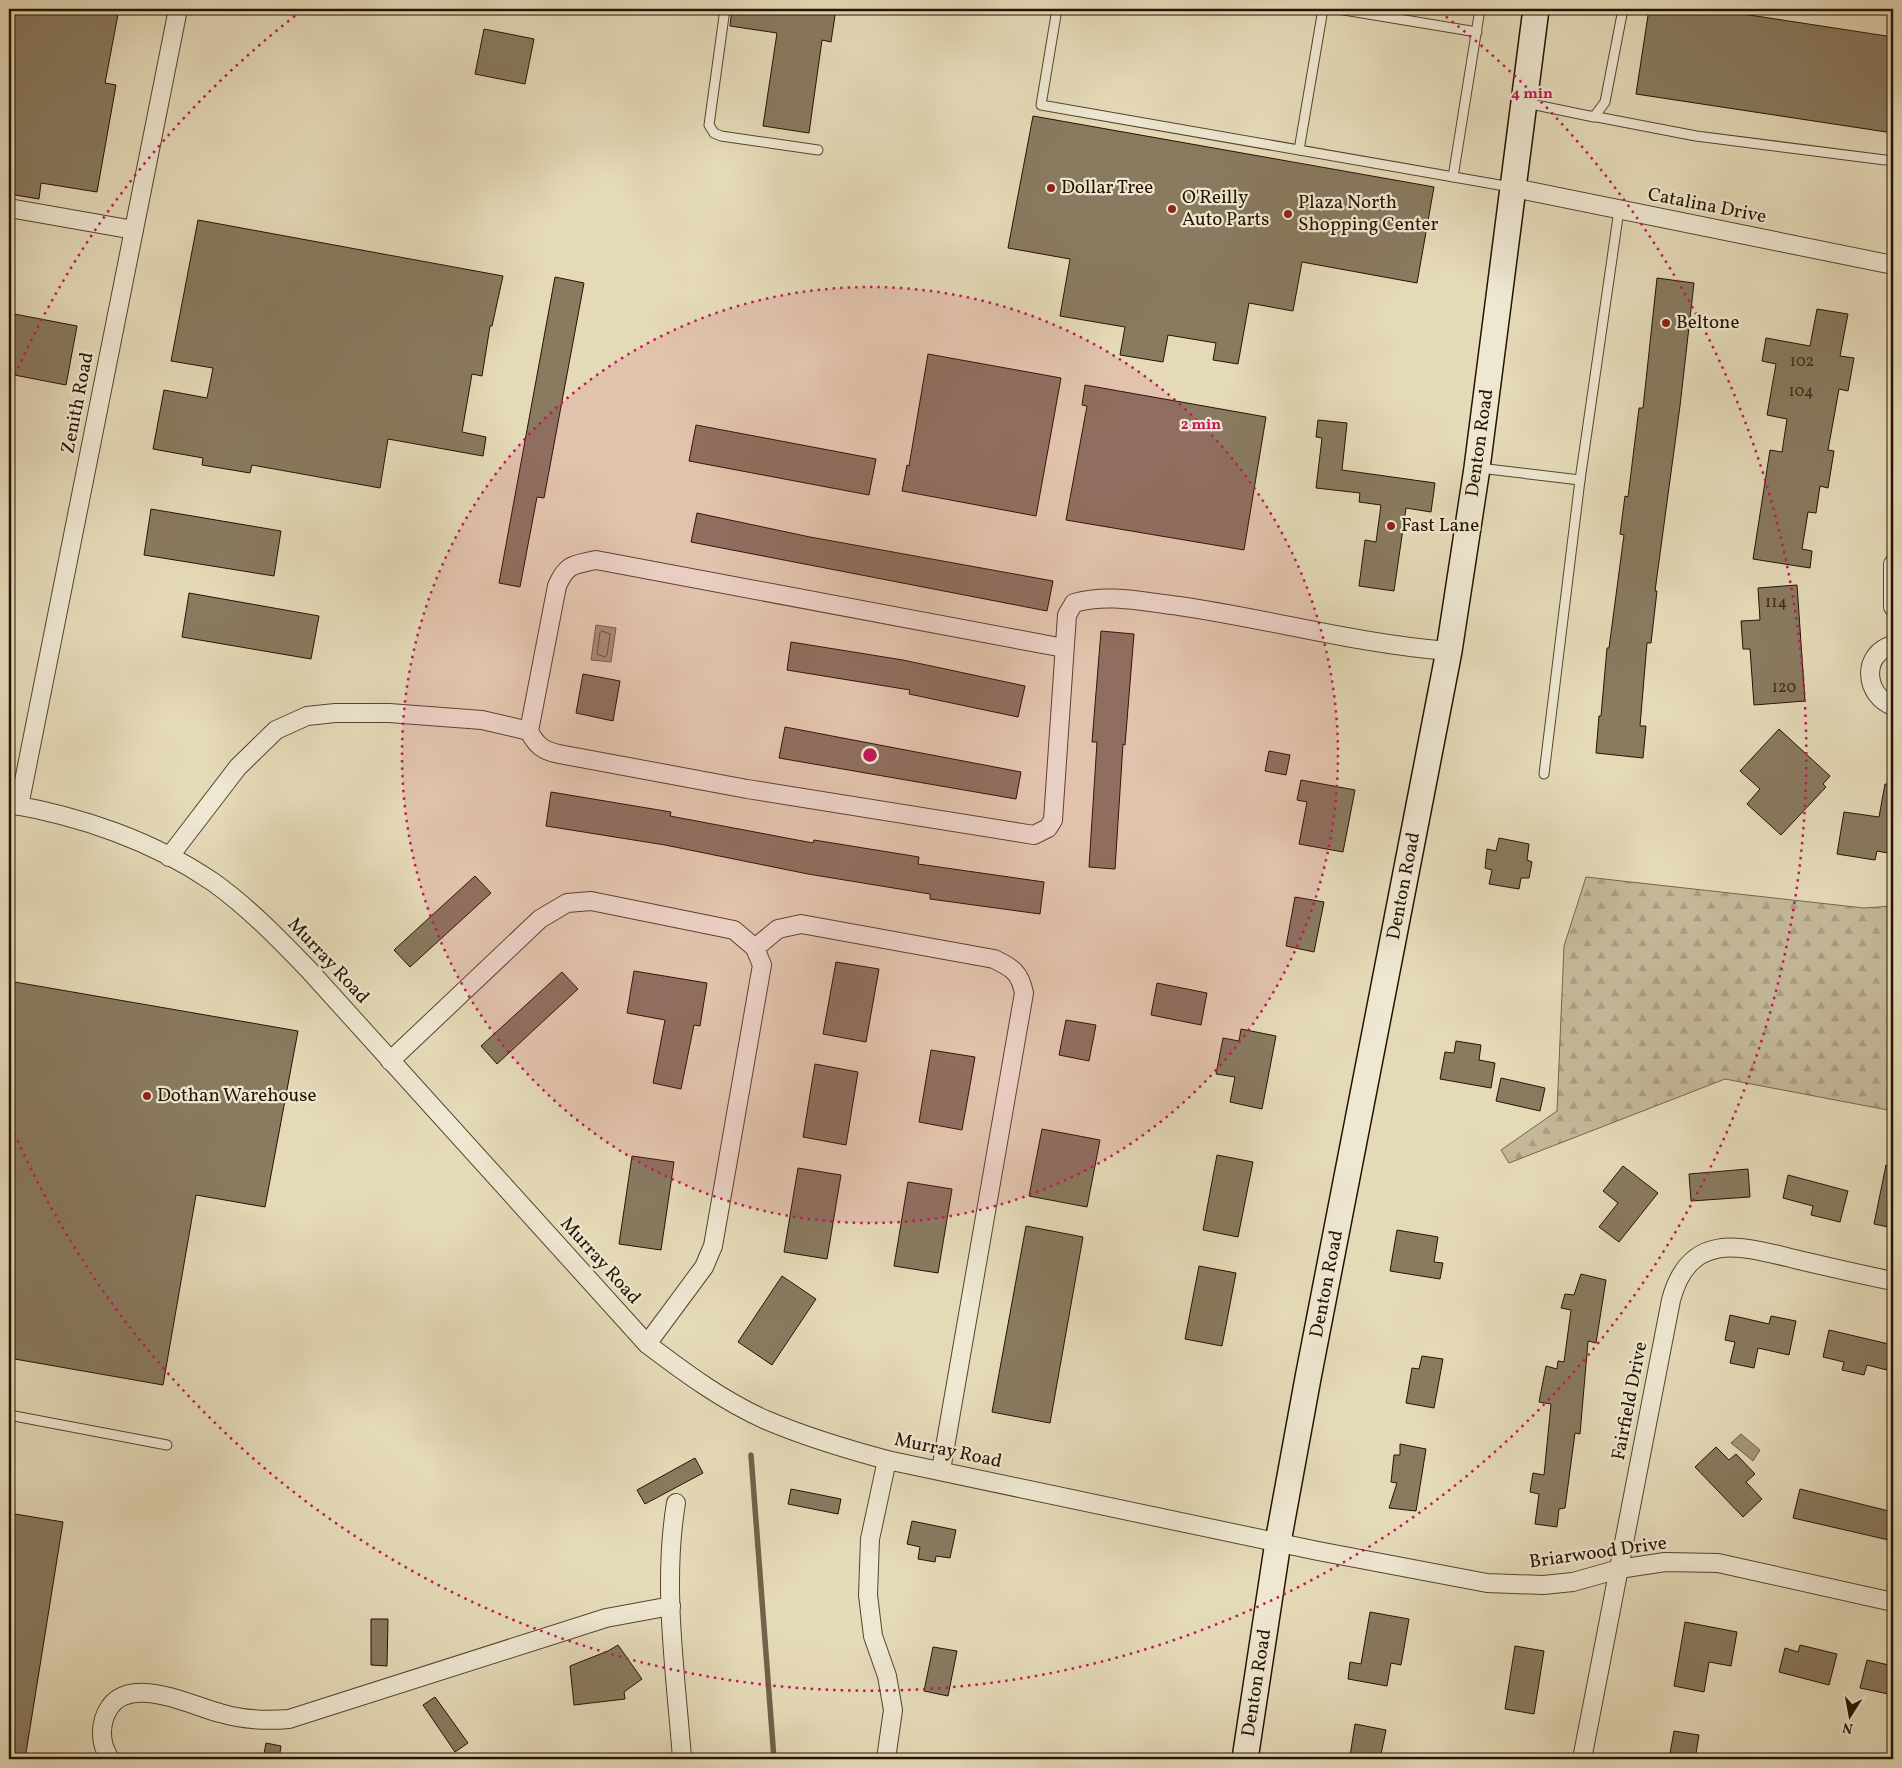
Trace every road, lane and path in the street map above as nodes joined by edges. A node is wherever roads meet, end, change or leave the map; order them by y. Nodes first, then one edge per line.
1 (178, 9) edge
2 (725, 9) edge
3 (1057, 9) edge
4 (1323, 9) edge
5 (1338, 9) edge
6 (1480, 9) edge
7 (1536, 9) edge
8 (1624, 9) edge
9 (1477, 32) junction
10 (1524, 103) junction
11 (1592, 116) junction
12 (818, 150) dead end
13 (1299, 150) junction
14 (1886, 160) dead end
15 (1453, 177) junction
16 (1514, 188) junction
17 (9, 208) edge
18 (1619, 210) junction
19 (134, 230) junction
20 (1893, 265) edge
21 (1477, 468) junction
22 (1580, 480) junction
23 (1893, 564) edge
24 (1893, 608) edge
25 (1893, 645) edge
26 (1064, 648) junction
27 (1449, 651) junction
28 (1893, 706) edge
29 (529, 731) junction
30 (1544, 774) dead end
31 (14, 805) edge
32 (169, 857) junction
33 (755, 948) junction
34 (390, 1060) junction
35 (1893, 1282) edge
36 (646, 1344) junction
37 (9, 1415) edge
38 (167, 1445) dead end
39 (887, 1460) junction
40 (941, 1470) junction
41 (676, 1504) dead end
42 (1278, 1542) junction
43 (1619, 1569) junction
44 (1893, 1602) edge
45 (671, 1606) junction
46 (110, 1759) edge
47 (682, 1759) edge
48 (886, 1759) edge
49 (1245, 1759) edge
50 (1582, 1759) edge

1 - 19 street, Zenith Road
2 - 12 lane
3 - 13 lane
4 - 13 lane
5 - 9 lane
6 - 9 lane
7 - 10 street, Denton Road
8 - 11 lane
9 - 15 lane
10 - 11 lane
10 - 16 street, Denton Road
11 - 14 lane
13 - 15 lane
15 - 16 lane
16 - 18 street, Catalina Drive
16 - 21 street, Denton Road
17 - 19 street
18 - 20 street, Catalina Drive
18 - 22 lane
19 - 31 street, Zenith Road
21 - 22 lane
21 - 27 street, Denton Road
22 - 30 lane
23 - 24 street
25 - 28 street
26 - 27 street
26 - 29 street
26 - 29 street
27 - 42 street, Denton Road
29 - 32 street
31 - 32 street, Murray Road
32 - 34 street, Murray Road
33 - 34 street
33 - 36 street
33 - 40 street
34 - 36 street, Murray Road
35 - 43 street, Fairfield Drive
36 - 39 street, Murray Road
37 - 38 lane
39 - 40 street, Murray Road
39 - 48 street
40 - 42 street, Murray Road
41 - 45 street
42 - 43 street, Briarwood Drive
42 - 49 street, Denton Road
43 - 44 street, Briarwood Drive
43 - 50 street, Fairfield Drive
45 - 46 street
45 - 47 street

